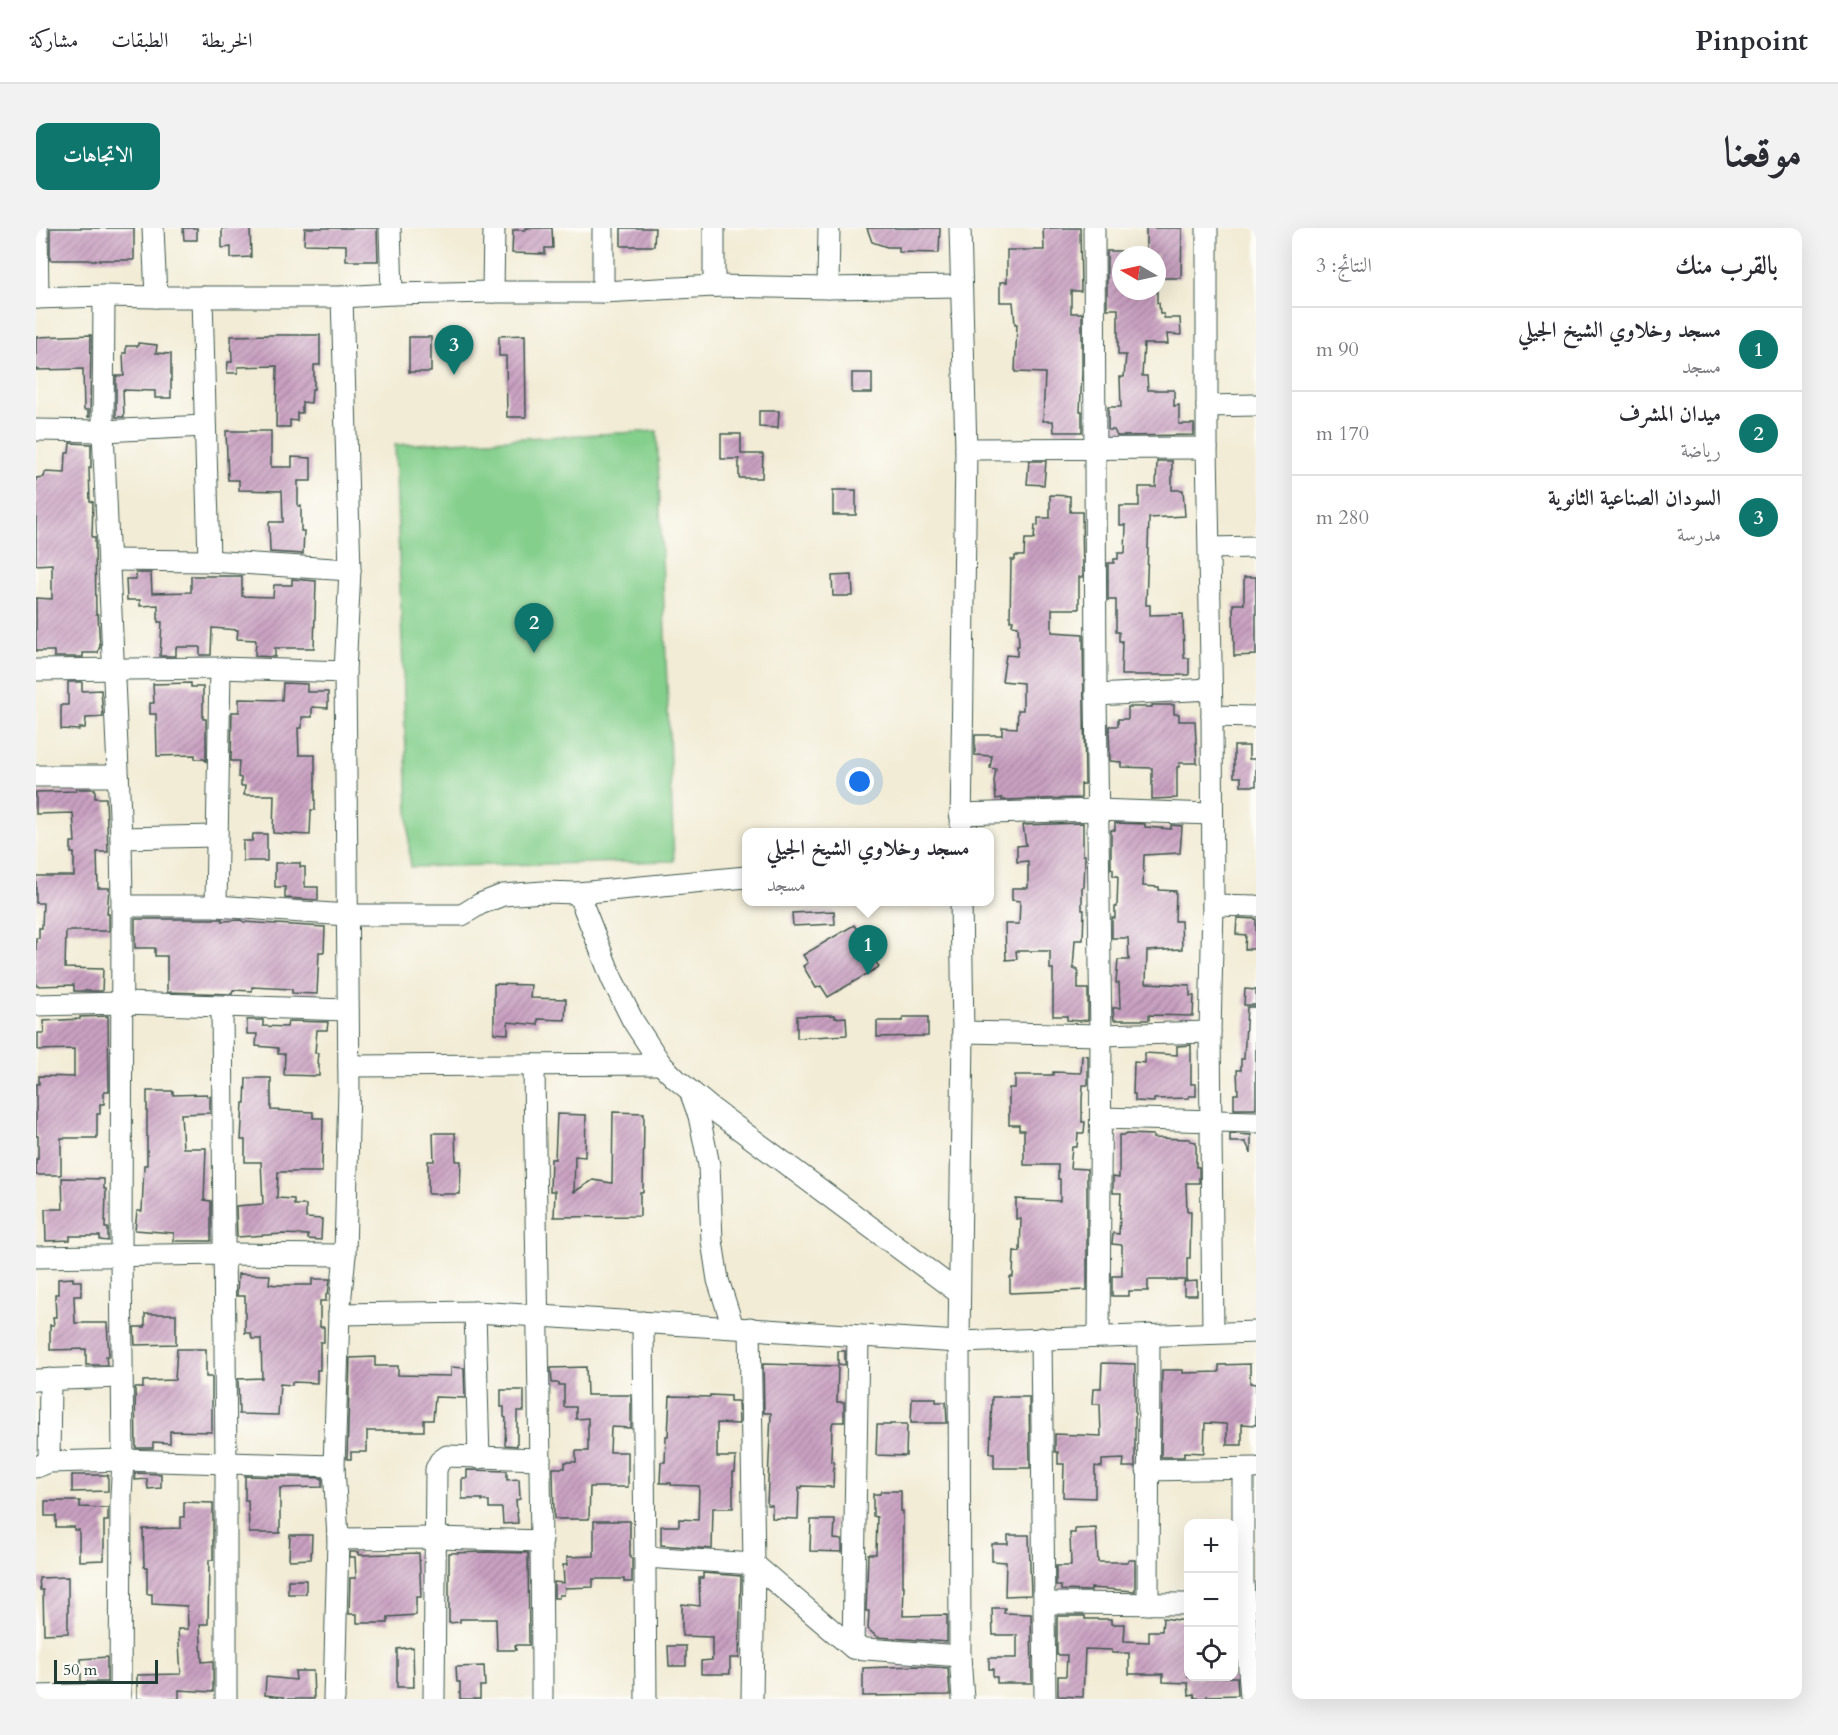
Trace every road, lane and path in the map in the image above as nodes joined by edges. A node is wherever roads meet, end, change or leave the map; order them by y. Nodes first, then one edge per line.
1 (37, 228) edge
2 (153, 228) edge
3 (390, 228) edge
4 (494, 228) edge
5 (603, 228) edge
6 (714, 228) edge
7 (829, 228) edge
8 (960, 228) edge
9 (1094, 228) edge
10 (1207, 228) edge
11 (714, 286) junction
12 (960, 286) junction
13 (828, 288) junction
14 (493, 292) junction
15 (603, 292) junction
16 (392, 294) junction
17 (104, 296) junction
18 (156, 297) junction
19 (202, 297) junction
20 (342, 297) junction
21 (37, 298) edge
22 (1256, 405) edge
23 (1207, 406) junction
24 (205, 426) junction
25 (36, 430) edge
26 (103, 431) junction
27 (1207, 448) junction
28 (966, 449) junction
29 (1095, 449) junction
30 (1256, 547) edge
31 (1210, 548) junction
32 (109, 560) junction
33 (209, 561) junction
34 (350, 570) junction
35 (220, 668) junction
36 (113, 669) junction
37 (36, 670) edge
38 (345, 672) junction
39 (1211, 690) junction
40 (1096, 695) junction
41 (1212, 716) junction
42 (1256, 717) edge
43 (36, 776) edge
44 (118, 776) junction
45 (1097, 810) junction
46 (1212, 814) junction
47 (960, 824) edge
48 (216, 836) junction
49 (121, 838) junction
50 (742, 878) edge
51 (578, 893) junction
52 (1212, 905) junction
53 (122, 906) junction
54 (216, 906) junction
55 (961, 906) edge
56 (1256, 906) edge
57 (346, 915) junction
58 (123, 1003) junction
59 (36, 1005) edge
60 (222, 1008) junction
61 (348, 1010) junction
62 (963, 1032) junction
63 (1210, 1032) junction
64 (1101, 1035) junction
65 (661, 1064) junction
66 (534, 1065) junction
67 (349, 1066) junction
68 (690, 1090) junction
69 (1101, 1118) junction
70 (1211, 1120) junction
71 (1256, 1122) edge
72 (223, 1254) junction
73 (121, 1256) junction
74 (345, 1256) junction
75 (36, 1257) edge
76 (959, 1293) junction
77 (475, 1312) junction
78 (339, 1314) junction
79 (537, 1315) junction
80 (643, 1322) junction
81 (742, 1328) junction
82 (1256, 1332) edge
83 (1213, 1333) junction
84 (1149, 1335) junction
85 (858, 1336) junction
86 (1099, 1336) junction
87 (1041, 1338) junction
88 (959, 1342) junction
89 (121, 1377) junction
90 (43, 1380) edge
91 (479, 1458) junction
92 (540, 1459) junction
93 (123, 1460) junction
94 (226, 1463) junction
95 (42, 1464) edge
96 (334, 1466) junction
97 (1249, 1469) edge
98 (1147, 1470) junction
99 (436, 1538) junction
100 (338, 1539) junction
101 (542, 1541) junction
102 (645, 1557) junction
103 (754, 1564) junction
104 (1044, 1603) junction
105 (1149, 1604) junction
106 (1184, 1604) edge
107 (1239, 1604) edge
108 (853, 1648) junction
109 (960, 1656) junction
110 (36, 1696) edge
111 (120, 1697) edge
112 (226, 1699) edge
113 (334, 1699) edge
114 (434, 1699) edge
115 (542, 1699) edge
116 (646, 1699) edge
117 (752, 1699) edge
118 (963, 1699) edge
119 (1045, 1699) edge
120 (1251, 1699) edge

1 - 21 street
2 - 18 street
3 - 16 street
4 - 14 street
5 - 15 street
6 - 11 street
7 - 13 street
8 - 12 street
9 - 29 street
10 - 23 street
11 - 13 street
11 - 15 street
12 - 13 street
12 - 28 street
14 - 15 street
14 - 16 street
16 - 20 street
17 - 18 street
17 - 21 street
17 - 26 street
18 - 19 street
19 - 20 street
19 - 24 street
20 - 34 street
22 - 23 street
23 - 27 street
24 - 26 street
24 - 33 street
25 - 26 street
26 - 32 street
27 - 29 street
27 - 31 street
28 - 29 street
28 - 47 street
29 - 40 street
30 - 31 street
31 - 39 street
32 - 33 street
32 - 36 street
33 - 34 street
34 - 38 street
35 - 36 street
35 - 38 street
35 - 48 street
36 - 37 street
36 - 44 street
38 - 57 street
39 - 40 street
39 - 41 street
40 - 45 street
41 - 42 street
41 - 46 street
43 - 44 street
44 - 49 street
45 - 46 street
45 - 47 street
45 - 64 street
46 - 52 street
48 - 49 street
48 - 54 street
49 - 53 street
50 - 51 street
51 - 57 street
51 - 65 street
52 - 56 street
52 - 63 street
53 - 54 street
53 - 58 street
54 - 57 street
55 - 62 street
57 - 61 street
58 - 59 street
58 - 60 street
58 - 73 street
60 - 61 street
60 - 72 street
61 - 67 street
62 - 64 street
62 - 76 street
63 - 64 street
63 - 70 street
64 - 69 street
65 - 66 street
65 - 68 street
66 - 67 street
66 - 79 street
67 - 74 street
68 - 76 street
68 - 81 street
69 - 70 street
69 - 86 street
70 - 71 street
70 - 83 street
72 - 73 street
72 - 74 street
72 - 94 street
73 - 75 street
73 - 89 street
74 - 78 street
76 - 88 street
77 - 78 street
77 - 79 street
77 - 91 street
78 - 96 street
79 - 80 street
79 - 92 street
80 - 81 street
80 - 102 street
81 - 85 street
81 - 103 street
82 - 83 street
83 - 84 street
84 - 86 street
84 - 98 street
85 - 88 street
85 - 108 street
86 - 87 street
87 - 88 street
87 - 104 street
88 - 109 street
89 - 90 street
89 - 93 street
90 - 95 street
91 - 92 street
91 - 99 street
92 - 101 street
93 - 94 street
93 - 95 street
93 - 111 street
94 - 96 street
94 - 112 street
96 - 100 street
97 - 98 street
97 - 107 street
98 - 105 street
99 - 100 street
99 - 101 street
99 - 114 street
100 - 113 street
101 - 115 street
102 - 103 street
102 - 116 street
103 - 108 street
103 - 117 street
104 - 105 street
104 - 119 street
105 - 106 street
107 - 120 street
108 - 109 street
109 - 118 street
110 - 111 street

